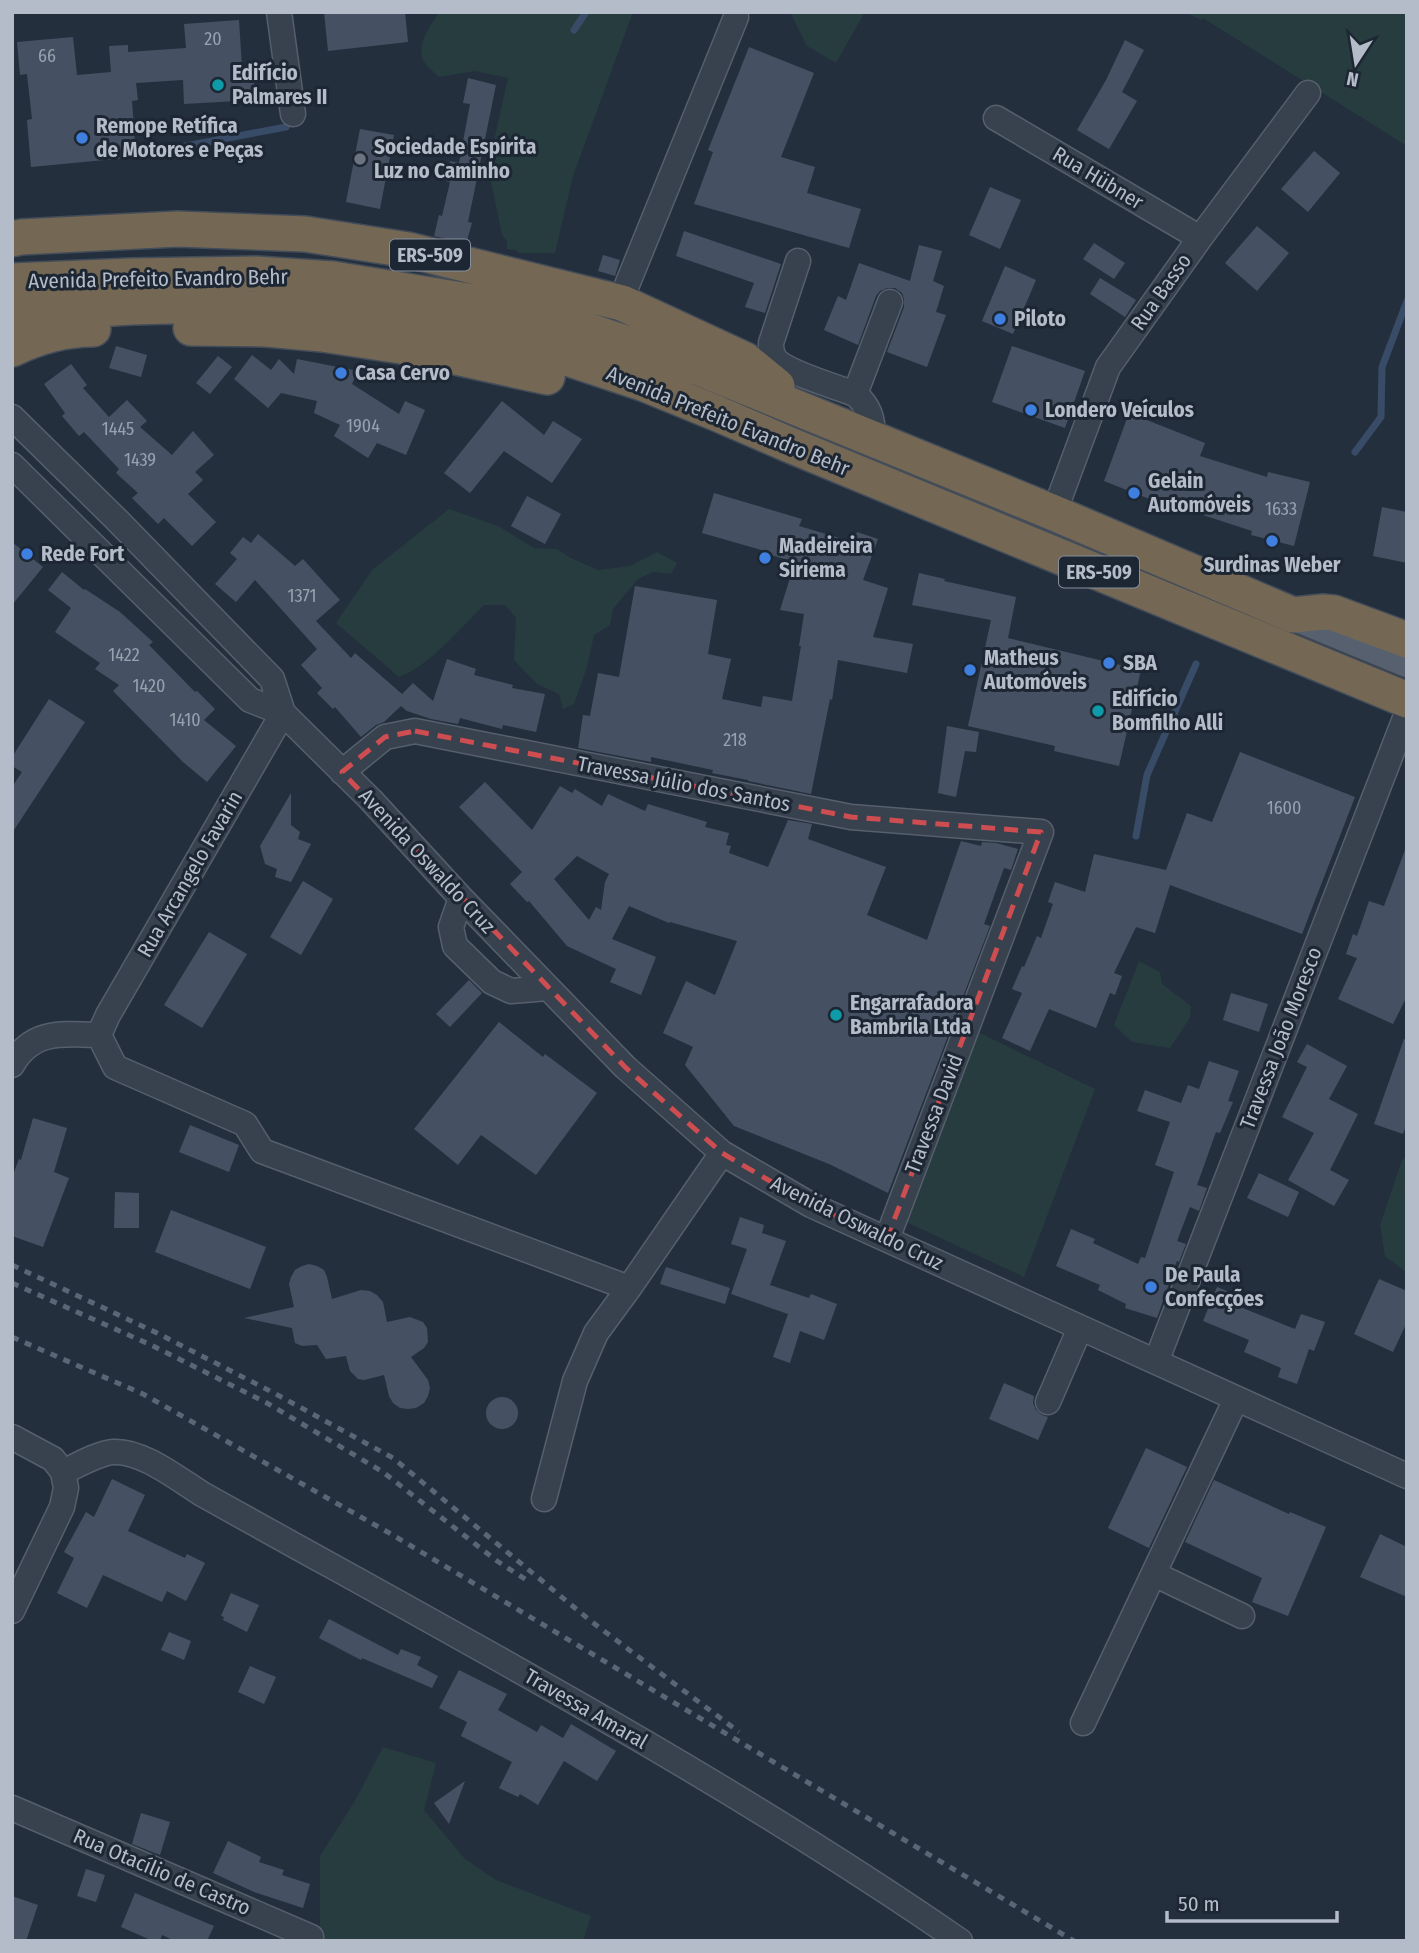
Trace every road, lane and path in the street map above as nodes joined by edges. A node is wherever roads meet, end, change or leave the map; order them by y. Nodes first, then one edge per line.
1 (279, 12) edge
2 (736, 17) dead end
3 (1308, 93) dead end
4 (293, 114) dead end
5 (996, 118) dead end
6 (12, 239) edge
7 (1200, 239) junction
8 (798, 261) dead end
9 (15, 297) edge
10 (890, 302) dead end
11 (622, 303) junction
12 (12, 349) edge
13 (855, 394) junction
14 (813, 414) junction
15 (12, 417) edge
16 (873, 438) junction
17 (790, 445) junction
18 (12, 465) edge
19 (1054, 513) junction
20 (159, 565) junction
21 (139, 590) junction
22 (1293, 615) junction
23 (1407, 640) edge
24 (1407, 662) edge
25 (1407, 700) edge
26 (283, 713) junction
27 (1407, 713) edge
28 (342, 772) junction
29 (1041, 832) joint
30 (461, 898) junction
31 (548, 988) junction
32 (99, 1035) junction
33 (43, 1038) junction
34 (12, 1039) edge
35 (12, 1065) edge
36 (722, 1153) junction
37 (887, 1239) junction
38 (629, 1288) junction
39 (1080, 1328) junction
40 (1156, 1362) junction
41 (1236, 1399) junction
42 (1048, 1402) dead end
43 (12, 1437) edge
44 (62, 1472) junction
45 (1407, 1476) edge
46 (544, 1499) dead end
47 (1154, 1574) junction
48 (12, 1611) edge
49 (1242, 1616) dead end
50 (1083, 1723) dead end
51 (12, 1808) edge
52 (311, 1937) dead end
53 (960, 1941) edge

1 - 4 street
2 - 11 street
3 - 7 street, Rua Basso
5 - 7 street, Rua Hübner
6 - 11 highway, ERS-509
7 - 19 street, Rua Basso
8 - 13 street
9 - 14 highway, Avenida Prefeito Evandro Behr / ERS-509
9 - 17 highway, Avenida Prefeito Evandro Behr / ERS-509
10 - 13 street
11 - 14 highway, ERS-509
12 - 17 highway, ERS-509
13 - 16 street
14 - 16 highway, Avenida Prefeito Evandro Behr / ERS-509
15 - 20 street, Avenida Oswaldo Cruz
16 - 19 highway, Avenida Prefeito Evandro Behr / ERS-509
17 - 25 highway, Avenida Prefeito Evandro Behr / ERS-509
18 - 21 street, Avenida Oswaldo Cruz
19 - 22 highway, Avenida Prefeito Evandro Behr / ERS-509
20 - 21 street
20 - 26 street, Avenida Oswaldo Cruz
21 - 26 street, Avenida Oswaldo Cruz
22 - 23 highway, Avenida Prefeito Evandro Behr / ERS-509
22 - 24 main road, Avenida Prefeito Evandro Behr / ERS-509
26 - 28 street, Avenida Oswaldo Cruz
26 - 32 street, Rua Arcangelo Favarin
27 - 40 street, Travessa João Moresco
28 - 29 street, Travessa Júlio dos Santos
28 - 30 street, Avenida Oswaldo Cruz
29 - 37 street, Travessa David
30 - 31 street, Avenida Oswaldo Cruz
30 - 31 street
31 - 36 street, Avenida Oswaldo Cruz
32 - 33 street
32 - 38 street
33 - 34 street
33 - 35 street
36 - 37 street, Avenida Oswaldo Cruz
36 - 38 street
37 - 39 street, Avenida Oswaldo Cruz
38 - 46 street
39 - 40 street, Avenida Oswaldo Cruz
39 - 42 street
40 - 41 street, Avenida Oswaldo Cruz
41 - 45 street, Avenida Oswaldo Cruz
41 - 47 street
43 - 44 street
44 - 48 street
44 - 53 street, Travessa Amaral
47 - 49 street
47 - 50 street
51 - 52 street, Rua Otacílio de Castro

